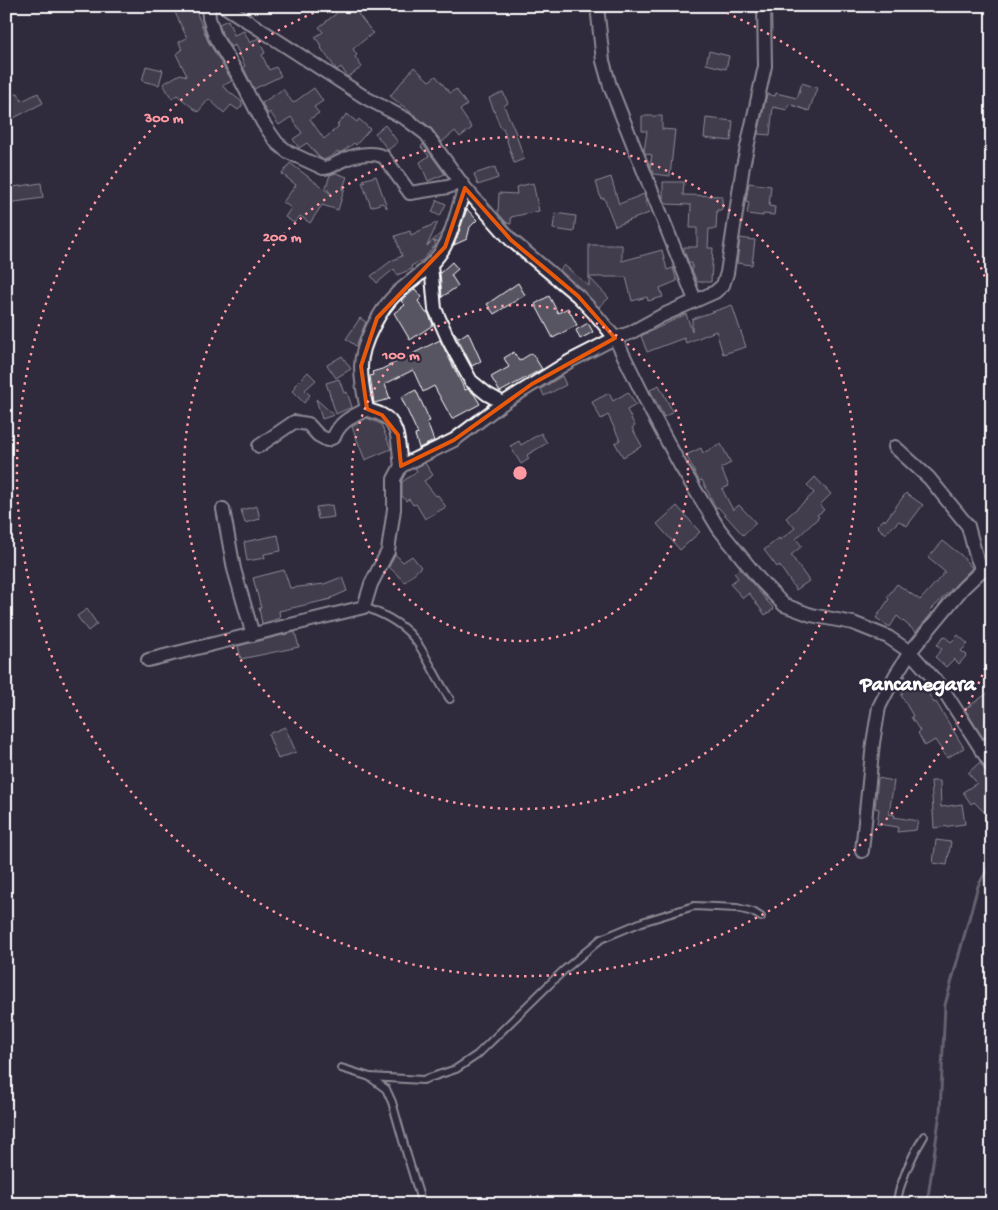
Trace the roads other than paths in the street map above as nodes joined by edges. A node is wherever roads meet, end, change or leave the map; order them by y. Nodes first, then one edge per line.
1 (208, 6) edge
2 (224, 6) edge
3 (597, 6) edge
4 (764, 6) edge
5 (463, 185) junction
6 (431, 265) junction
7 (694, 300) junction
8 (615, 338) junction
9 (503, 403) junction
10 (367, 409) junction
11 (258, 446) dead end
12 (895, 447) dead end
13 (401, 466) junction
14 (222, 509) dead end
15 (987, 570) edge
16 (364, 607) junction
17 (253, 635) junction
18 (910, 652) junction
19 (148, 660) dead end
20 (450, 699) dead end
21 (992, 741) edge
22 (981, 750) junction
23 (992, 766) edge
24 (862, 851) dead end
25 (761, 917) dead end
26 (341, 1068) dead end
27 (370, 1077) junction
28 (924, 1136) dead end
29 (422, 1204) edge
30 (896, 1204) edge

1 - 5 street
2 - 5 street
3 - 7 street
4 - 7 street
5 - 6 street
5 - 8 street
6 - 9 street
6 - 10 street
7 - 8 street
8 - 9 street
8 - 18 street
9 - 13 street
10 - 11 street
10 - 13 street
12 - 15 street
13 - 16 street
14 - 17 street
15 - 18 street
16 - 17 street
16 - 20 lane
17 - 19 street
18 - 22 street
18 - 24 street
21 - 22 street
22 - 23 street
25 - 27 lane
26 - 27 lane
27 - 29 lane
28 - 30 lane

